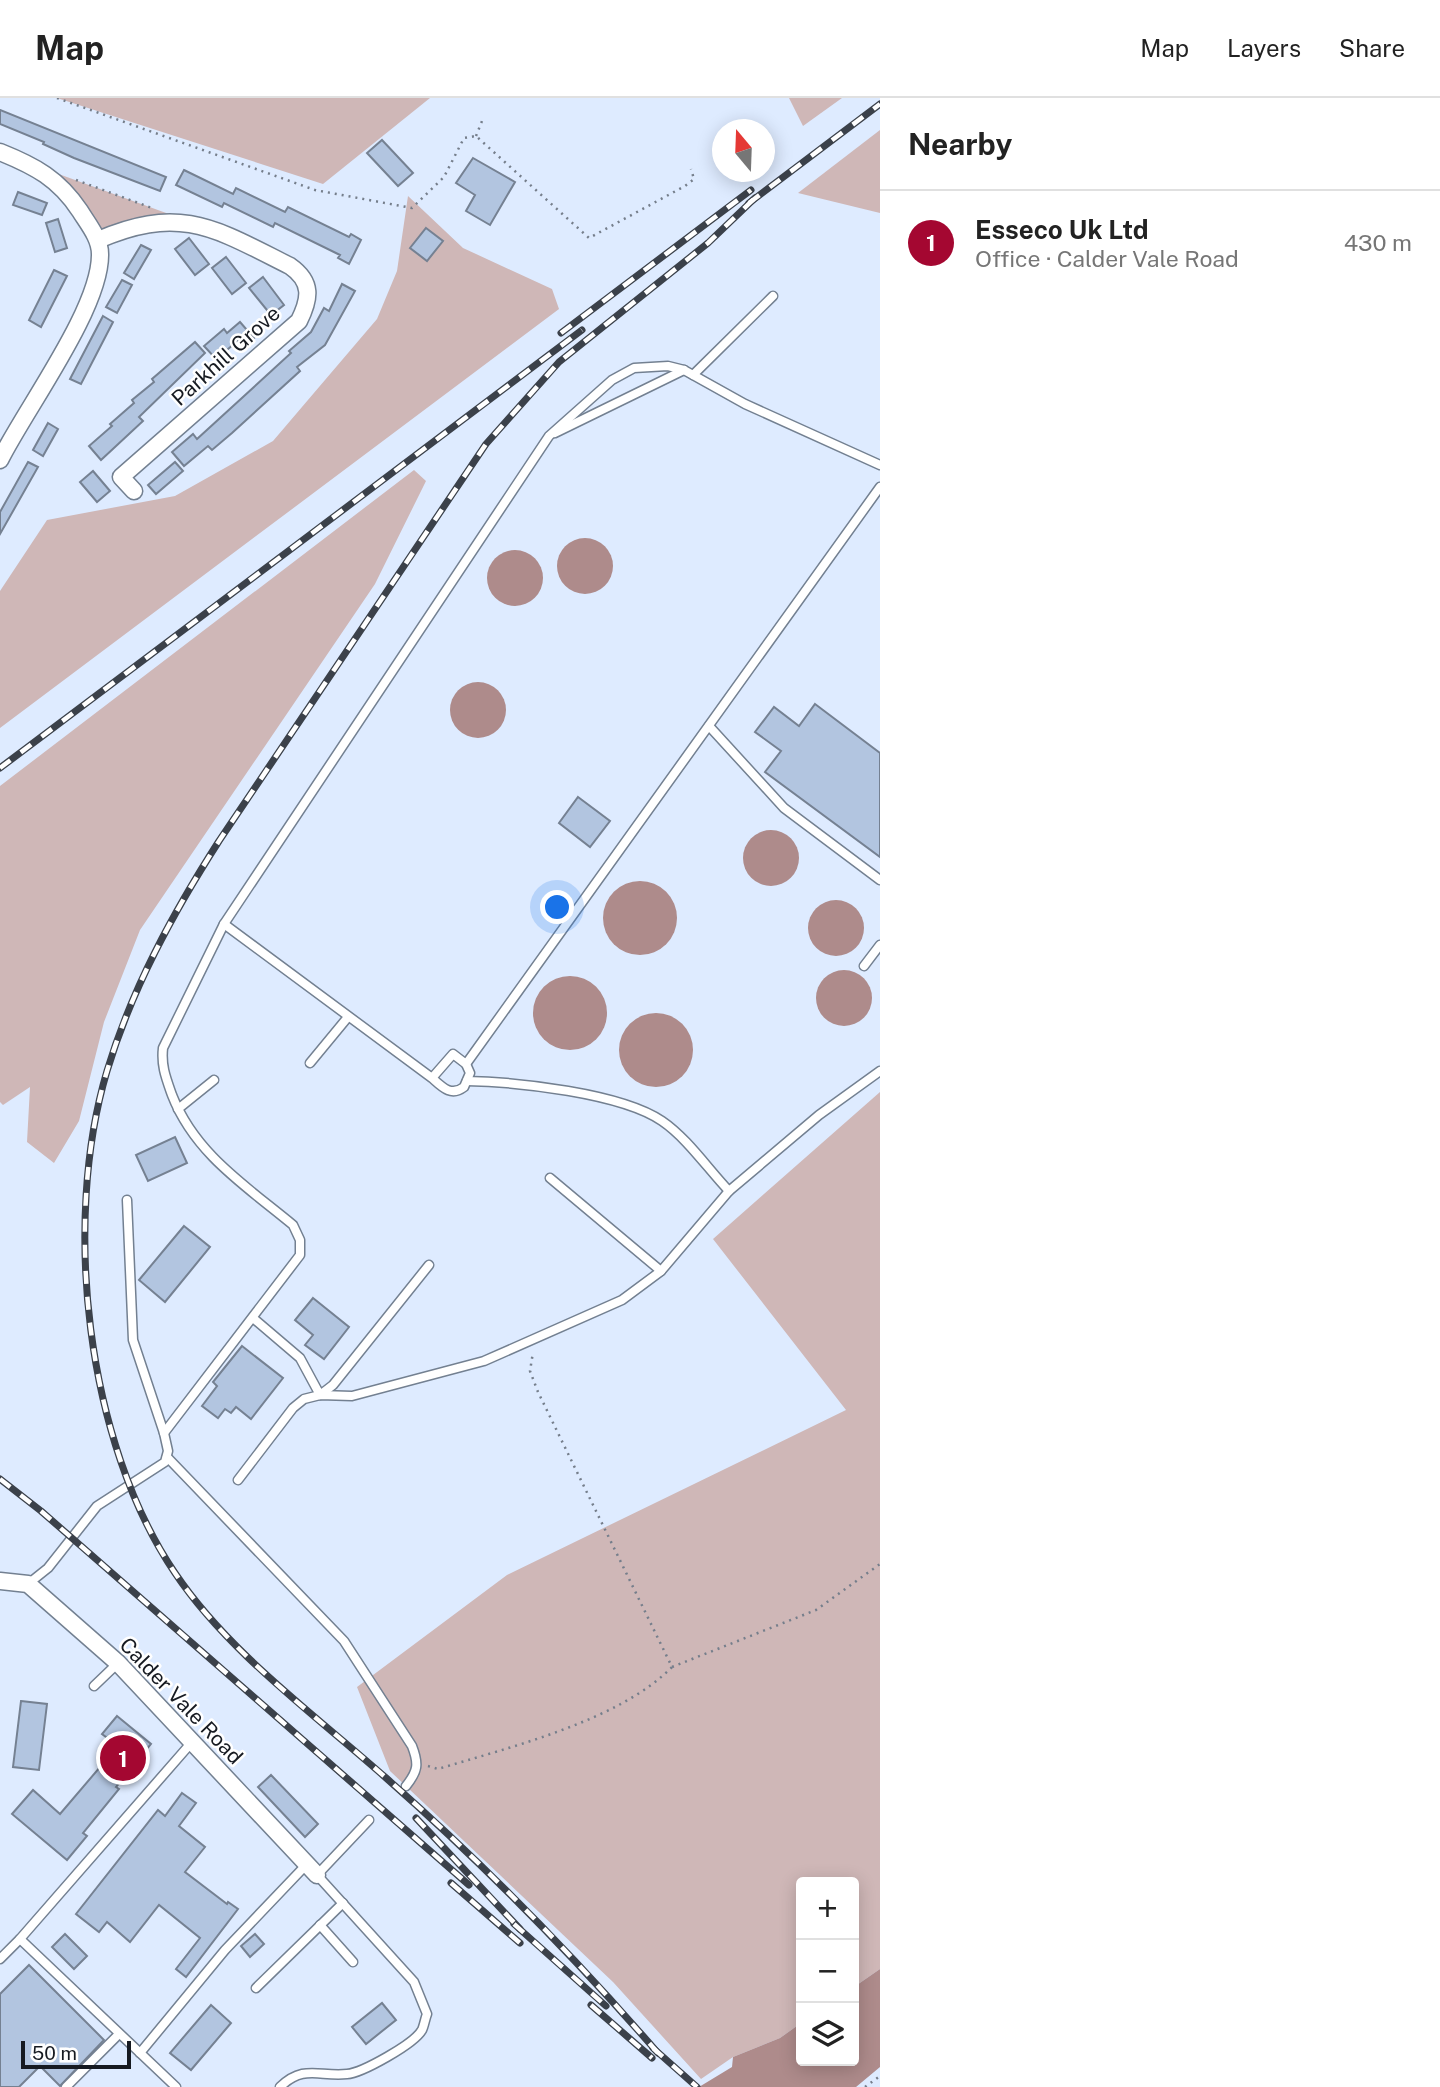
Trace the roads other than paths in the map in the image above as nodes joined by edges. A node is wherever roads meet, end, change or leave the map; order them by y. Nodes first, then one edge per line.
1 (0, 152) edge
2 (98, 240) junction
3 (773, 296) dead end
4 (684, 370) junction
5 (693, 375) junction
6 (6, 431) edge
7 (549, 436) junction
8 (0, 460) edge
9 (880, 465) edge
10 (880, 487) edge
11 (134, 491) dead end
12 (709, 726) junction
13 (880, 880) edge
14 (224, 924) junction
15 (880, 945) edge
16 (864, 966) dead end
17 (348, 1017) junction
18 (310, 1063) dead end
19 (466, 1064) junction
20 (880, 1071) edge
21 (432, 1078) junction
22 (214, 1080) dead end
23 (467, 1081) junction
24 (178, 1109) junction
25 (550, 1178) dead end
26 (729, 1191) junction
27 (127, 1200) dead end
28 (429, 1265) dead end
29 (661, 1271) junction
30 (253, 1318) junction
31 (320, 1395) junction
32 (164, 1433) junction
33 (167, 1457) junction
34 (237, 1480) dead end
35 (0, 1581) edge
36 (28, 1584) junction
37 (118, 1663) junction
38 (94, 1686) dead end
39 (192, 1742) junction
40 (406, 1786) dead end
41 (369, 1820) dead end
42 (312, 1869) junction
43 (343, 1902) junction
44 (320, 1925) junction
45 (20, 1939) junction
46 (0, 1959) edge
47 (353, 1962) dead end
48 (256, 1988) dead end
49 (120, 2034) junction
50 (140, 2053) junction
51 (66, 2087) edge
52 (176, 2087) edge
53 (280, 2087) edge

1 - 2 street
2 - 6 street
2 - 11 street, Parkhill Grove
3 - 5 lane
4 - 5 lane
4 - 7 lane
4 - 7 lane
5 - 9 lane
6 - 8 street
7 - 14 lane
10 - 12 lane
12 - 13 lane
12 - 19 lane
14 - 17 lane
14 - 24 lane
15 - 16 lane
17 - 18 lane
17 - 21 lane
19 - 21 lane
19 - 23 lane
20 - 26 lane
21 - 23 lane
22 - 24 lane
23 - 26 lane
24 - 30 lane
25 - 29 lane
26 - 29 lane
27 - 32 lane
28 - 31 lane
29 - 31 lane
30 - 31 lane
30 - 32 lane
31 - 34 lane
32 - 33 lane
33 - 36 lane
33 - 40 lane
35 - 36 street
36 - 37 street, Calder Vale Road
37 - 38 lane
37 - 39 street, Calder Vale Road
39 - 42 street, Calder Vale Road
39 - 45 lane
41 - 42 lane
42 - 43 lane
42 - 50 lane
43 - 44 lane
43 - 53 lane
44 - 47 lane
44 - 48 lane
45 - 46 lane
45 - 49 lane
49 - 50 lane
49 - 51 lane
50 - 52 lane

